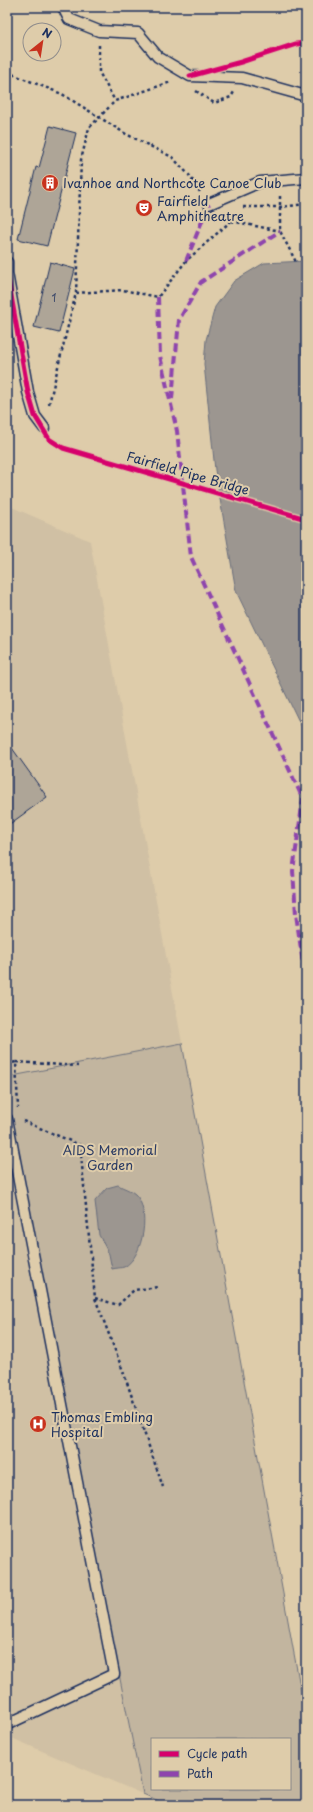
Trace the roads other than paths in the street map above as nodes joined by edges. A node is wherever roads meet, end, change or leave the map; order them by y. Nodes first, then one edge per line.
1 (64, 7) edge
2 (306, 96) edge
3 (306, 178) edge
4 (209, 204) road end
5 (7, 262) edge
6 (44, 428) road end
7 (7, 1120) edge
8 (7, 1722) edge

1 - 2 lane
3 - 4 lane
5 - 6 lane
7 - 8 lane

